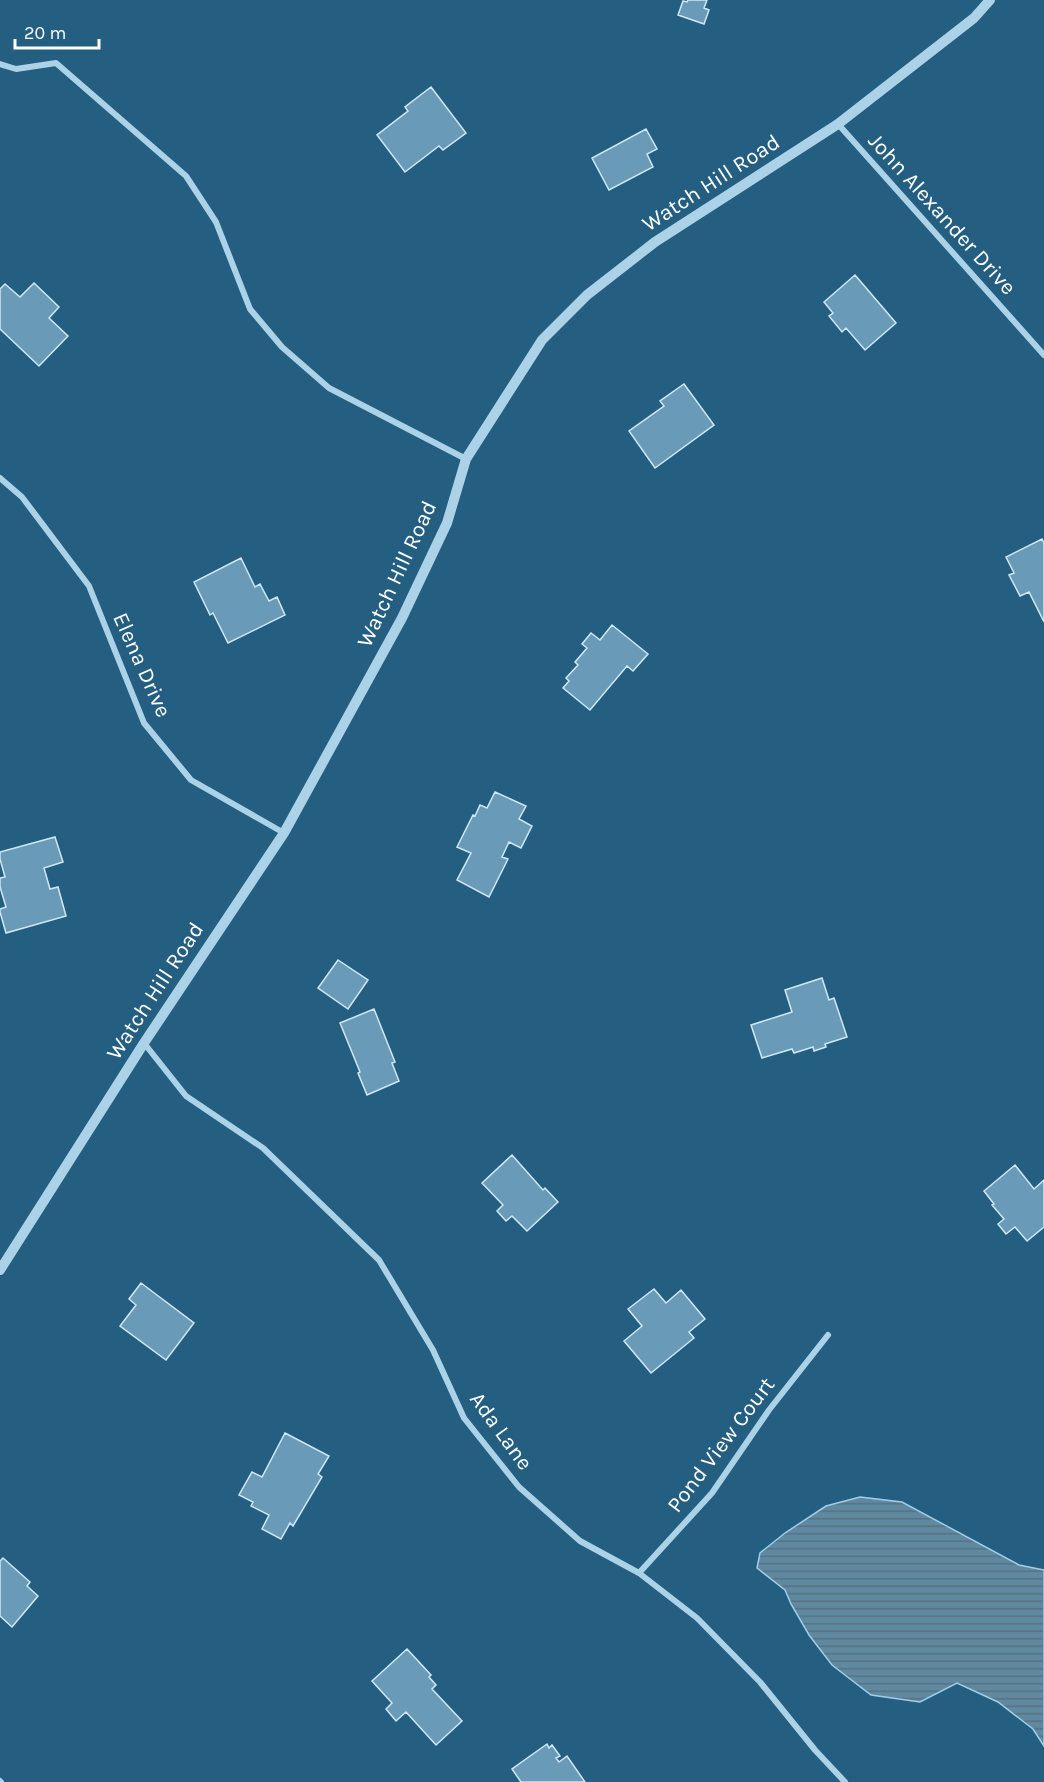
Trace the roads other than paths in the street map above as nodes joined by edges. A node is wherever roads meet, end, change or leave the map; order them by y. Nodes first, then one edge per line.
1 (990, 0) edge
2 (0, 64) edge
3 (838, 124) junction
4 (1044, 355) edge
5 (466, 459) junction
6 (0, 478) edge
7 (284, 833) junction
8 (144, 1043) junction
9 (0, 1270) edge
10 (828, 1335) dead end
11 (639, 1573) junction
12 (845, 1782) edge

1 - 3 street, Watch Hill Road
2 - 5 street
3 - 4 street, John Alexander Drive
3 - 5 street, Watch Hill Road
5 - 7 street, Watch Hill Road
6 - 7 street, Elena Drive
7 - 8 street, Watch Hill Road
8 - 9 street, Watch Hill Road
8 - 11 street, Ada Lane
10 - 11 street, Pond View Court
11 - 12 street, Ada Lane

